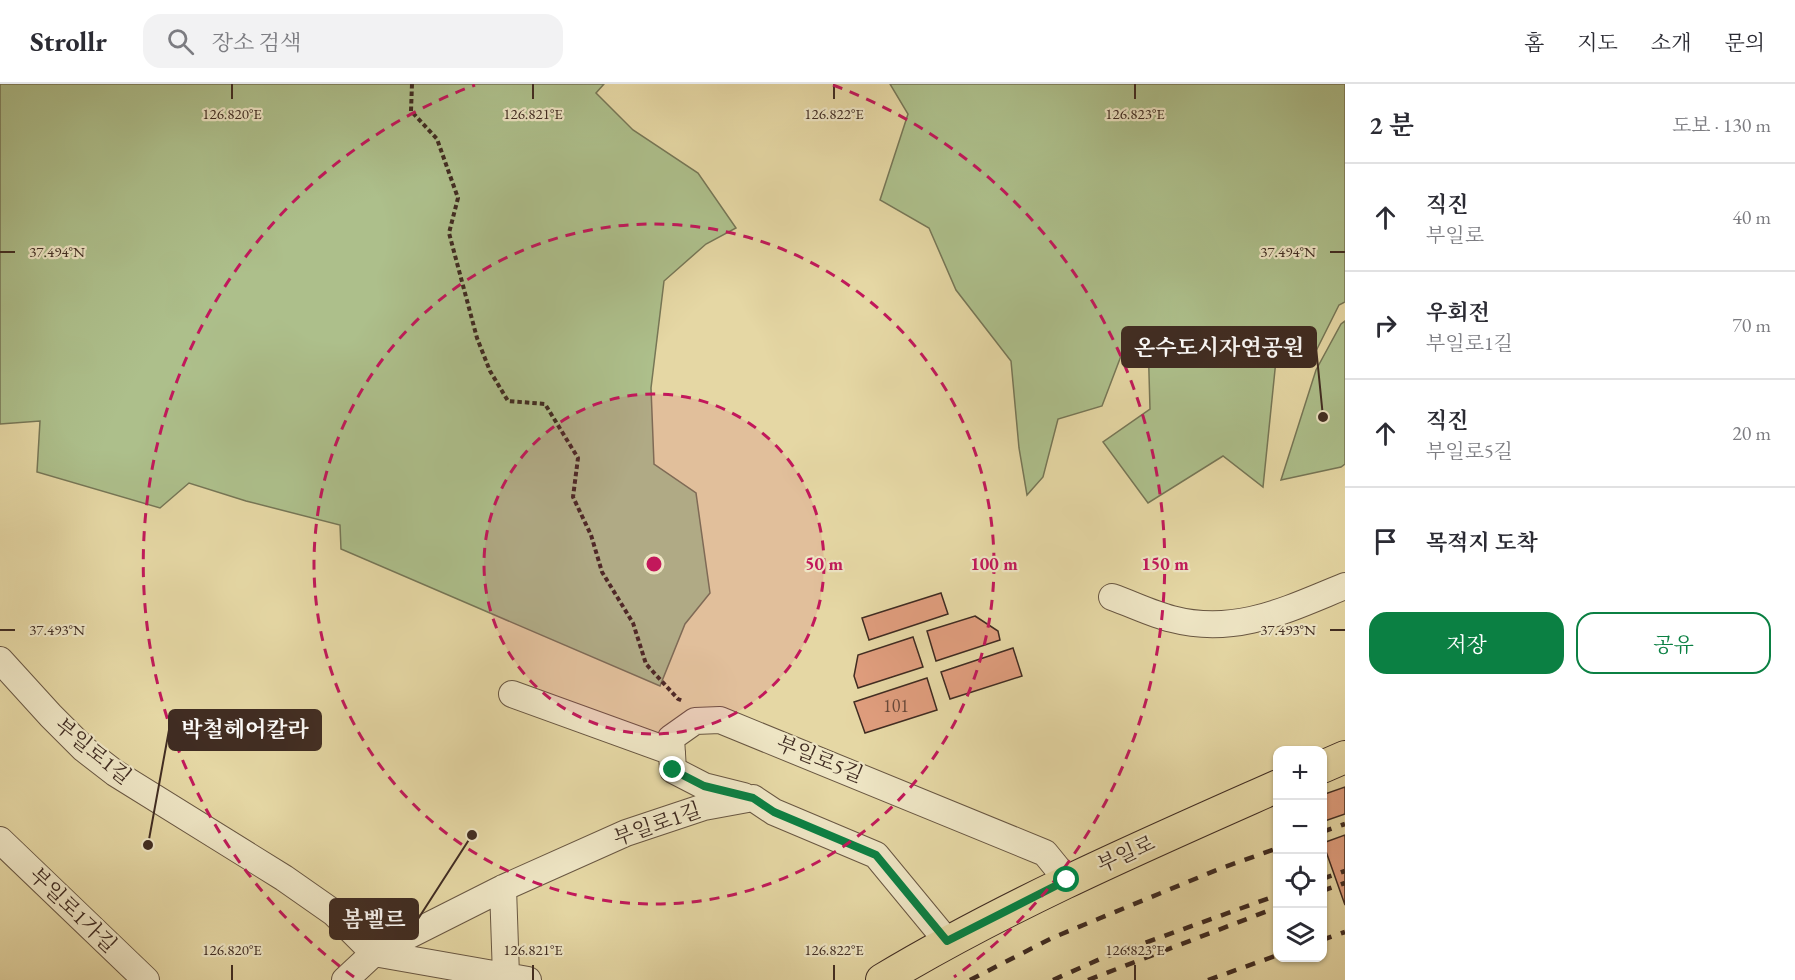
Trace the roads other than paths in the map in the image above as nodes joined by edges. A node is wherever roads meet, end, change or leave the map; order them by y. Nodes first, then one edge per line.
1 (1345, 586) edge
2 (1112, 597) dead end
3 (1, 665) edge
4 (512, 694) dead end
5 (672, 752) junction
6 (1345, 757) edge
7 (1327, 764) edge
8 (1273, 788) edge
9 (753, 798) junction
10 (0, 840) edge
11 (1067, 880) junction
12 (503, 888) junction
13 (947, 941) junction
14 (374, 953) junction
15 (517, 978) edge
16 (146, 980) edge
17 (345, 980) edge
18 (882, 980) edge

1 - 2 street
3 - 14 street, 부일로1길
4 - 5 street
5 - 9 street
5 - 11 street, 부일로5길
6 - 7 main road
8 - 11 main road, 부일로
9 - 12 street, 부일로1길
9 - 13 street
10 - 16 street, 부일로1가길
11 - 13 main road, 부일로
12 - 14 street, 부일로1길
12 - 15 street
13 - 18 main road, 부일로
14 - 15 street
14 - 17 street

